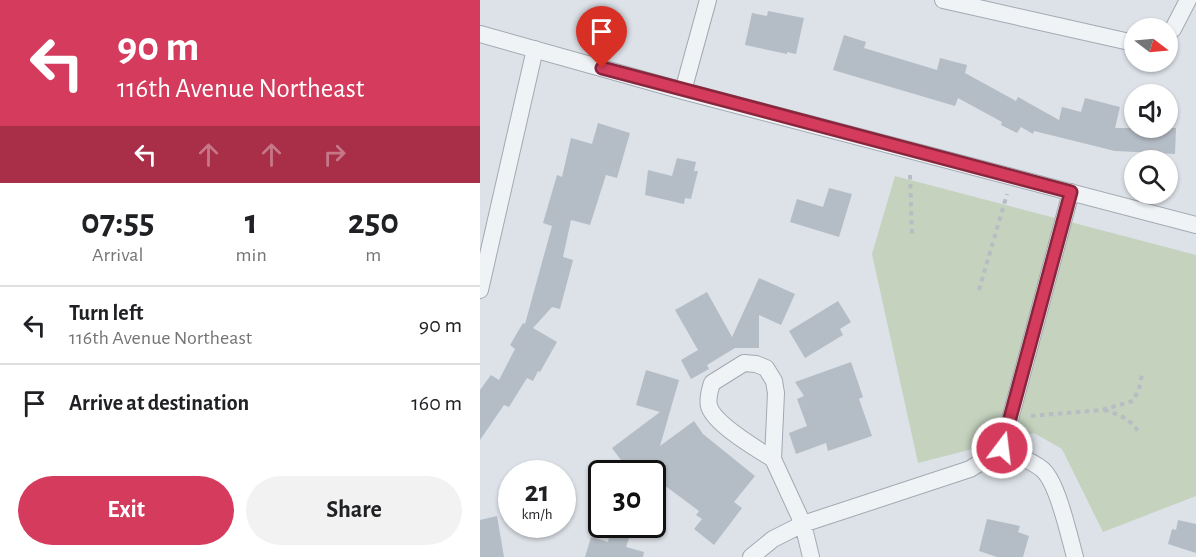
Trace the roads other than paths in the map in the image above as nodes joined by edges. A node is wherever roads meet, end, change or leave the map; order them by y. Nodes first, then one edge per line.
1 (708, 0) edge
2 (943, 0) edge
3 (1188, 0) edge
4 (1178, 19) edge
5 (480, 34) edge
6 (1124, 41) edge
7 (535, 49) junction
8 (683, 91) junction
9 (1071, 192) junction
10 (1196, 225) edge
11 (480, 290) edge
12 (1002, 448) junction
13 (773, 459) junction
14 (803, 524) junction
15 (751, 557) edge
16 (811, 557) edge
17 (1075, 557) edge

1 - 8 street
2 - 6 street
3 - 4 street
5 - 7 street
7 - 8 street
7 - 11 street
8 - 9 street
9 - 10 street
9 - 12 street
12 - 14 street
12 - 17 street
13 - 13 street
13 - 14 street
14 - 15 street
14 - 16 street

